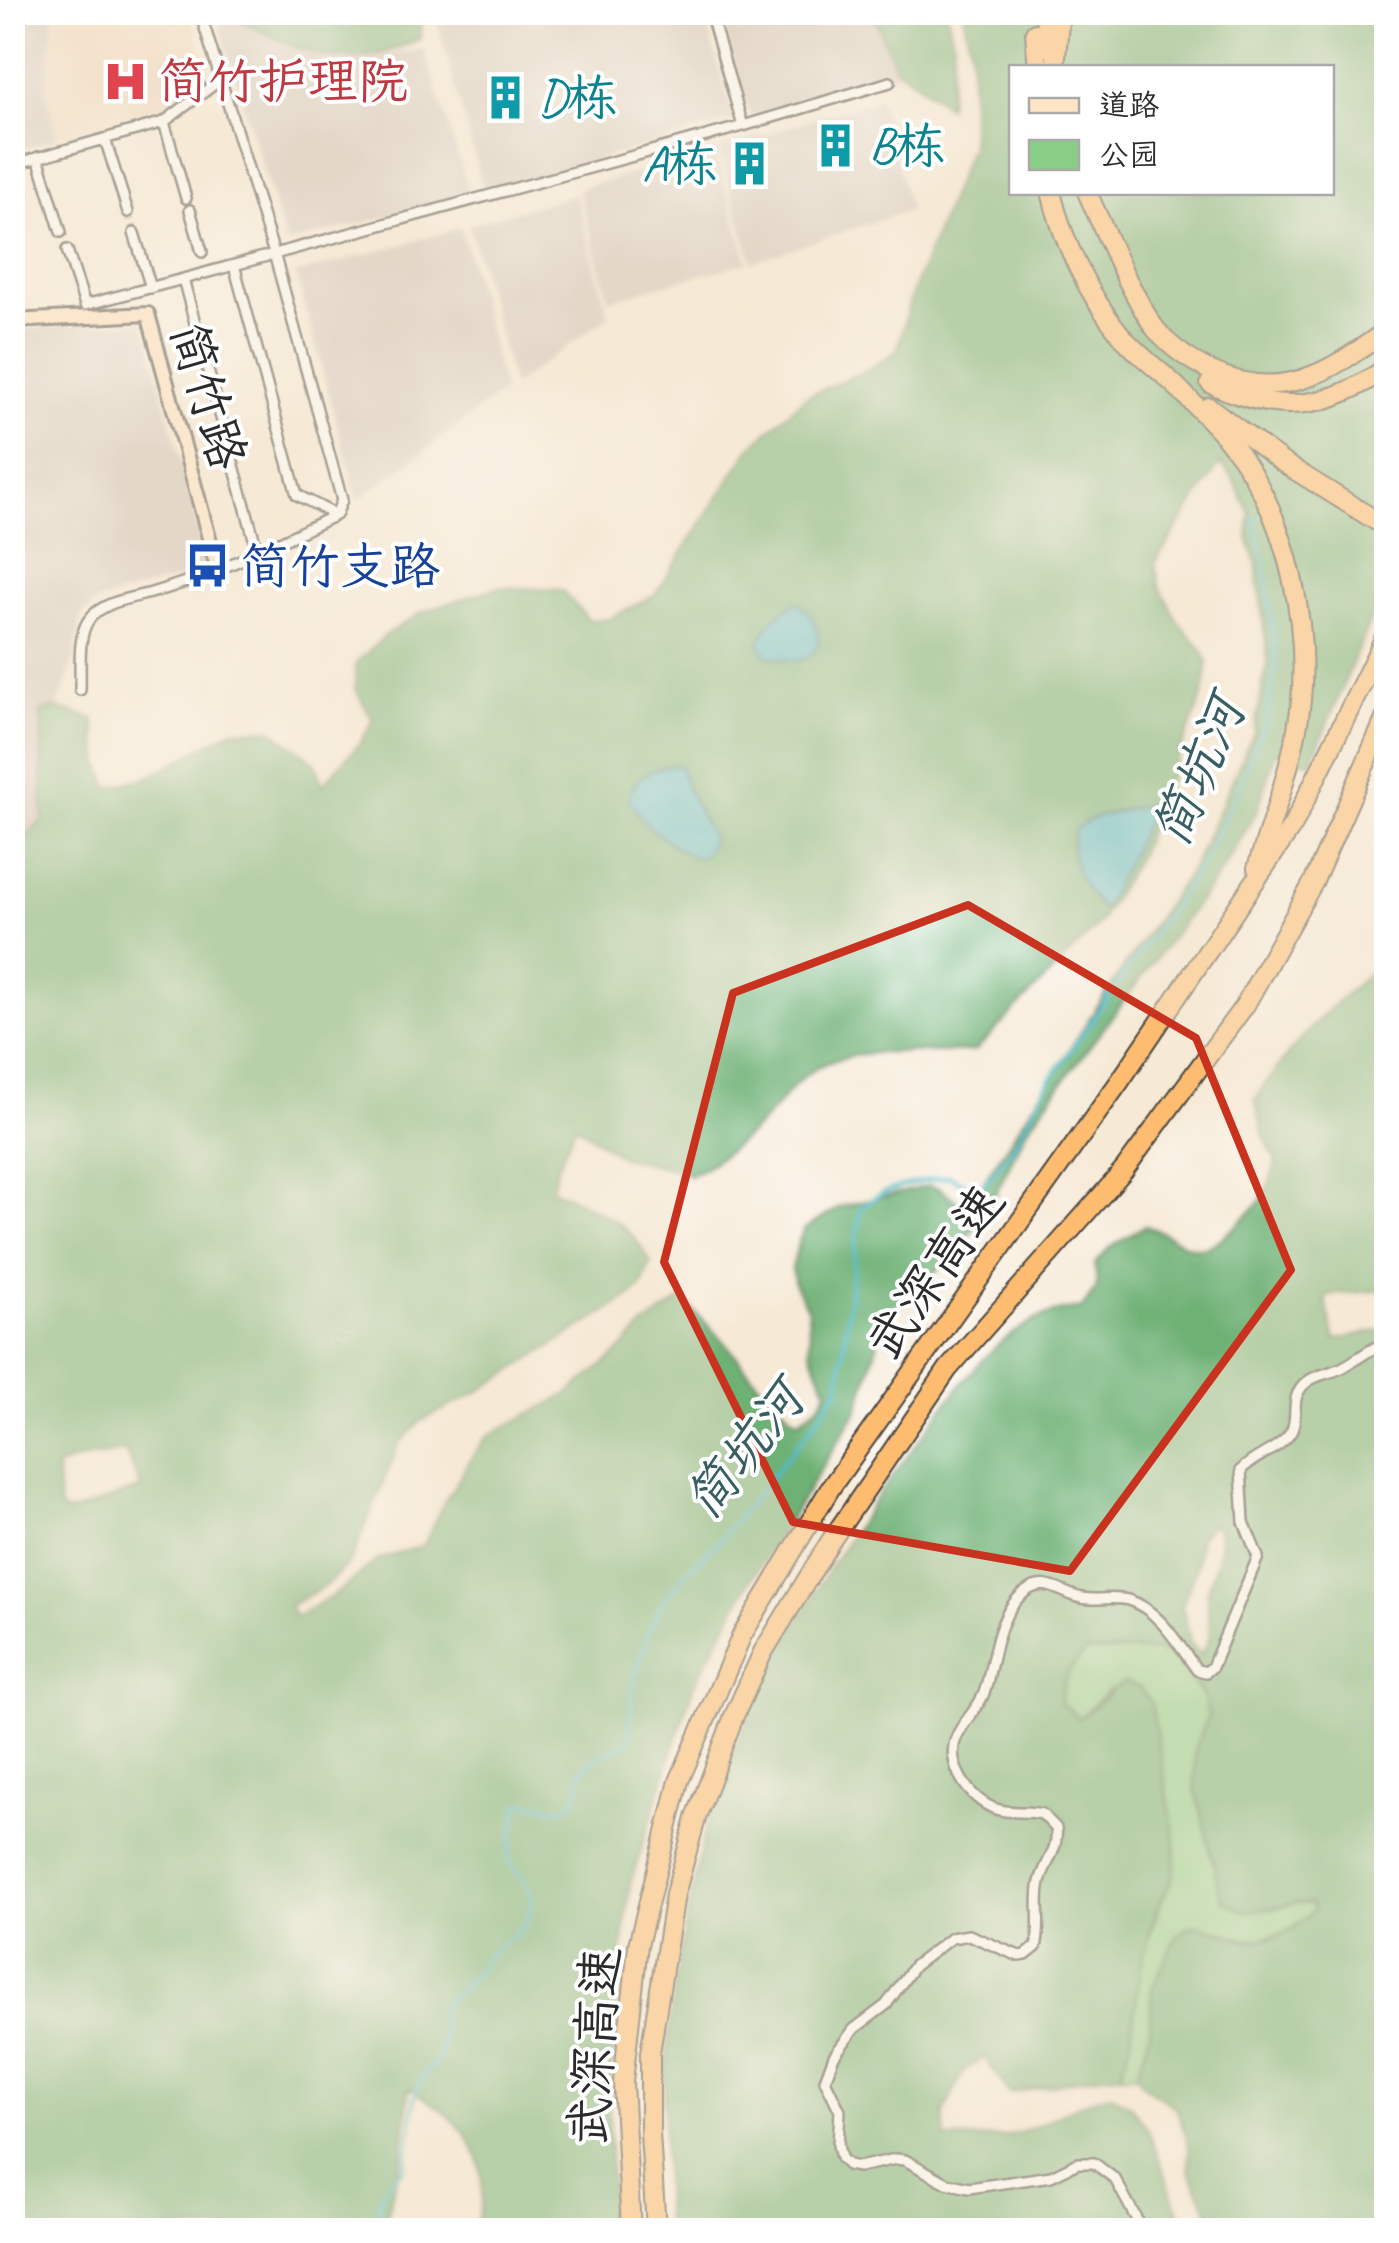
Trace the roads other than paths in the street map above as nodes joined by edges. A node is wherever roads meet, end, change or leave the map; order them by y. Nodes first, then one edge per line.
1 (200, 12) edge
2 (710, 12) edge
3 (1031, 12) edge
4 (1045, 12) edge
5 (1060, 12) edge
6 (1045, 65) edge
7 (220, 80) junction
8 (890, 82) dead end
9 (164, 122) junction
10 (743, 126) junction
11 (105, 138) junction
12 (38, 158) junction
13 (12, 164) edge
14 (1052, 195) edge
15 (1088, 195) edge
16 (186, 198) dead end
17 (190, 210) dead end
18 (128, 212) tunnel mouth
19 (62, 232) dead end
20 (134, 233) tunnel mouth
21 (67, 250) dead end
22 (275, 256) junction
23 (205, 262) junction
24 (234, 264) junction
25 (183, 279) junction
26 (151, 288) junction
27 (12, 321) edge
28 (1153, 326) junction
29 (1386, 331) edge
30 (1386, 368) edge
31 (1179, 388) junction
32 (336, 515) junction
33 (1386, 527) edge
34 (258, 552) junction
35 (217, 568) junction
36 (1386, 636) edge
37 (80, 690) dead end
38 (1386, 717) edge
39 (1386, 730) edge
40 (1372, 753) junction
41 (1252, 888) junction
42 (1386, 1343) edge
43 (632, 2230) edge
44 (656, 2230) edge
45 (1139, 2230) edge

1 - 7 street
2 - 10 street
3 - 6 highway
4 - 6 highway
5 - 6 highway
7 - 9 street
7 - 22 street
8 - 10 street
9 - 11 street
9 - 16 street
10 - 22 street
11 - 12 street
11 - 18 street
12 - 13 street
12 - 19 street
14 - 31 highway
15 - 28 highway
17 - 23 street
20 - 26 street
21 - 26 street
22 - 24 street
22 - 32 street
23 - 24 street
23 - 25 street
24 - 32 street
25 - 26 street
25 - 34 street
27 - 35 street, 简竹路
28 - 29 highway
28 - 30 highway
31 - 33 highway
31 - 41 highway
32 - 34 street
34 - 35 street
35 - 37 street
36 - 41 highway, 武深高速
38 - 40 highway, 武深高速
39 - 40 highway
40 - 44 highway, 武深高速
41 - 43 highway, 武深高速
42 - 45 street

